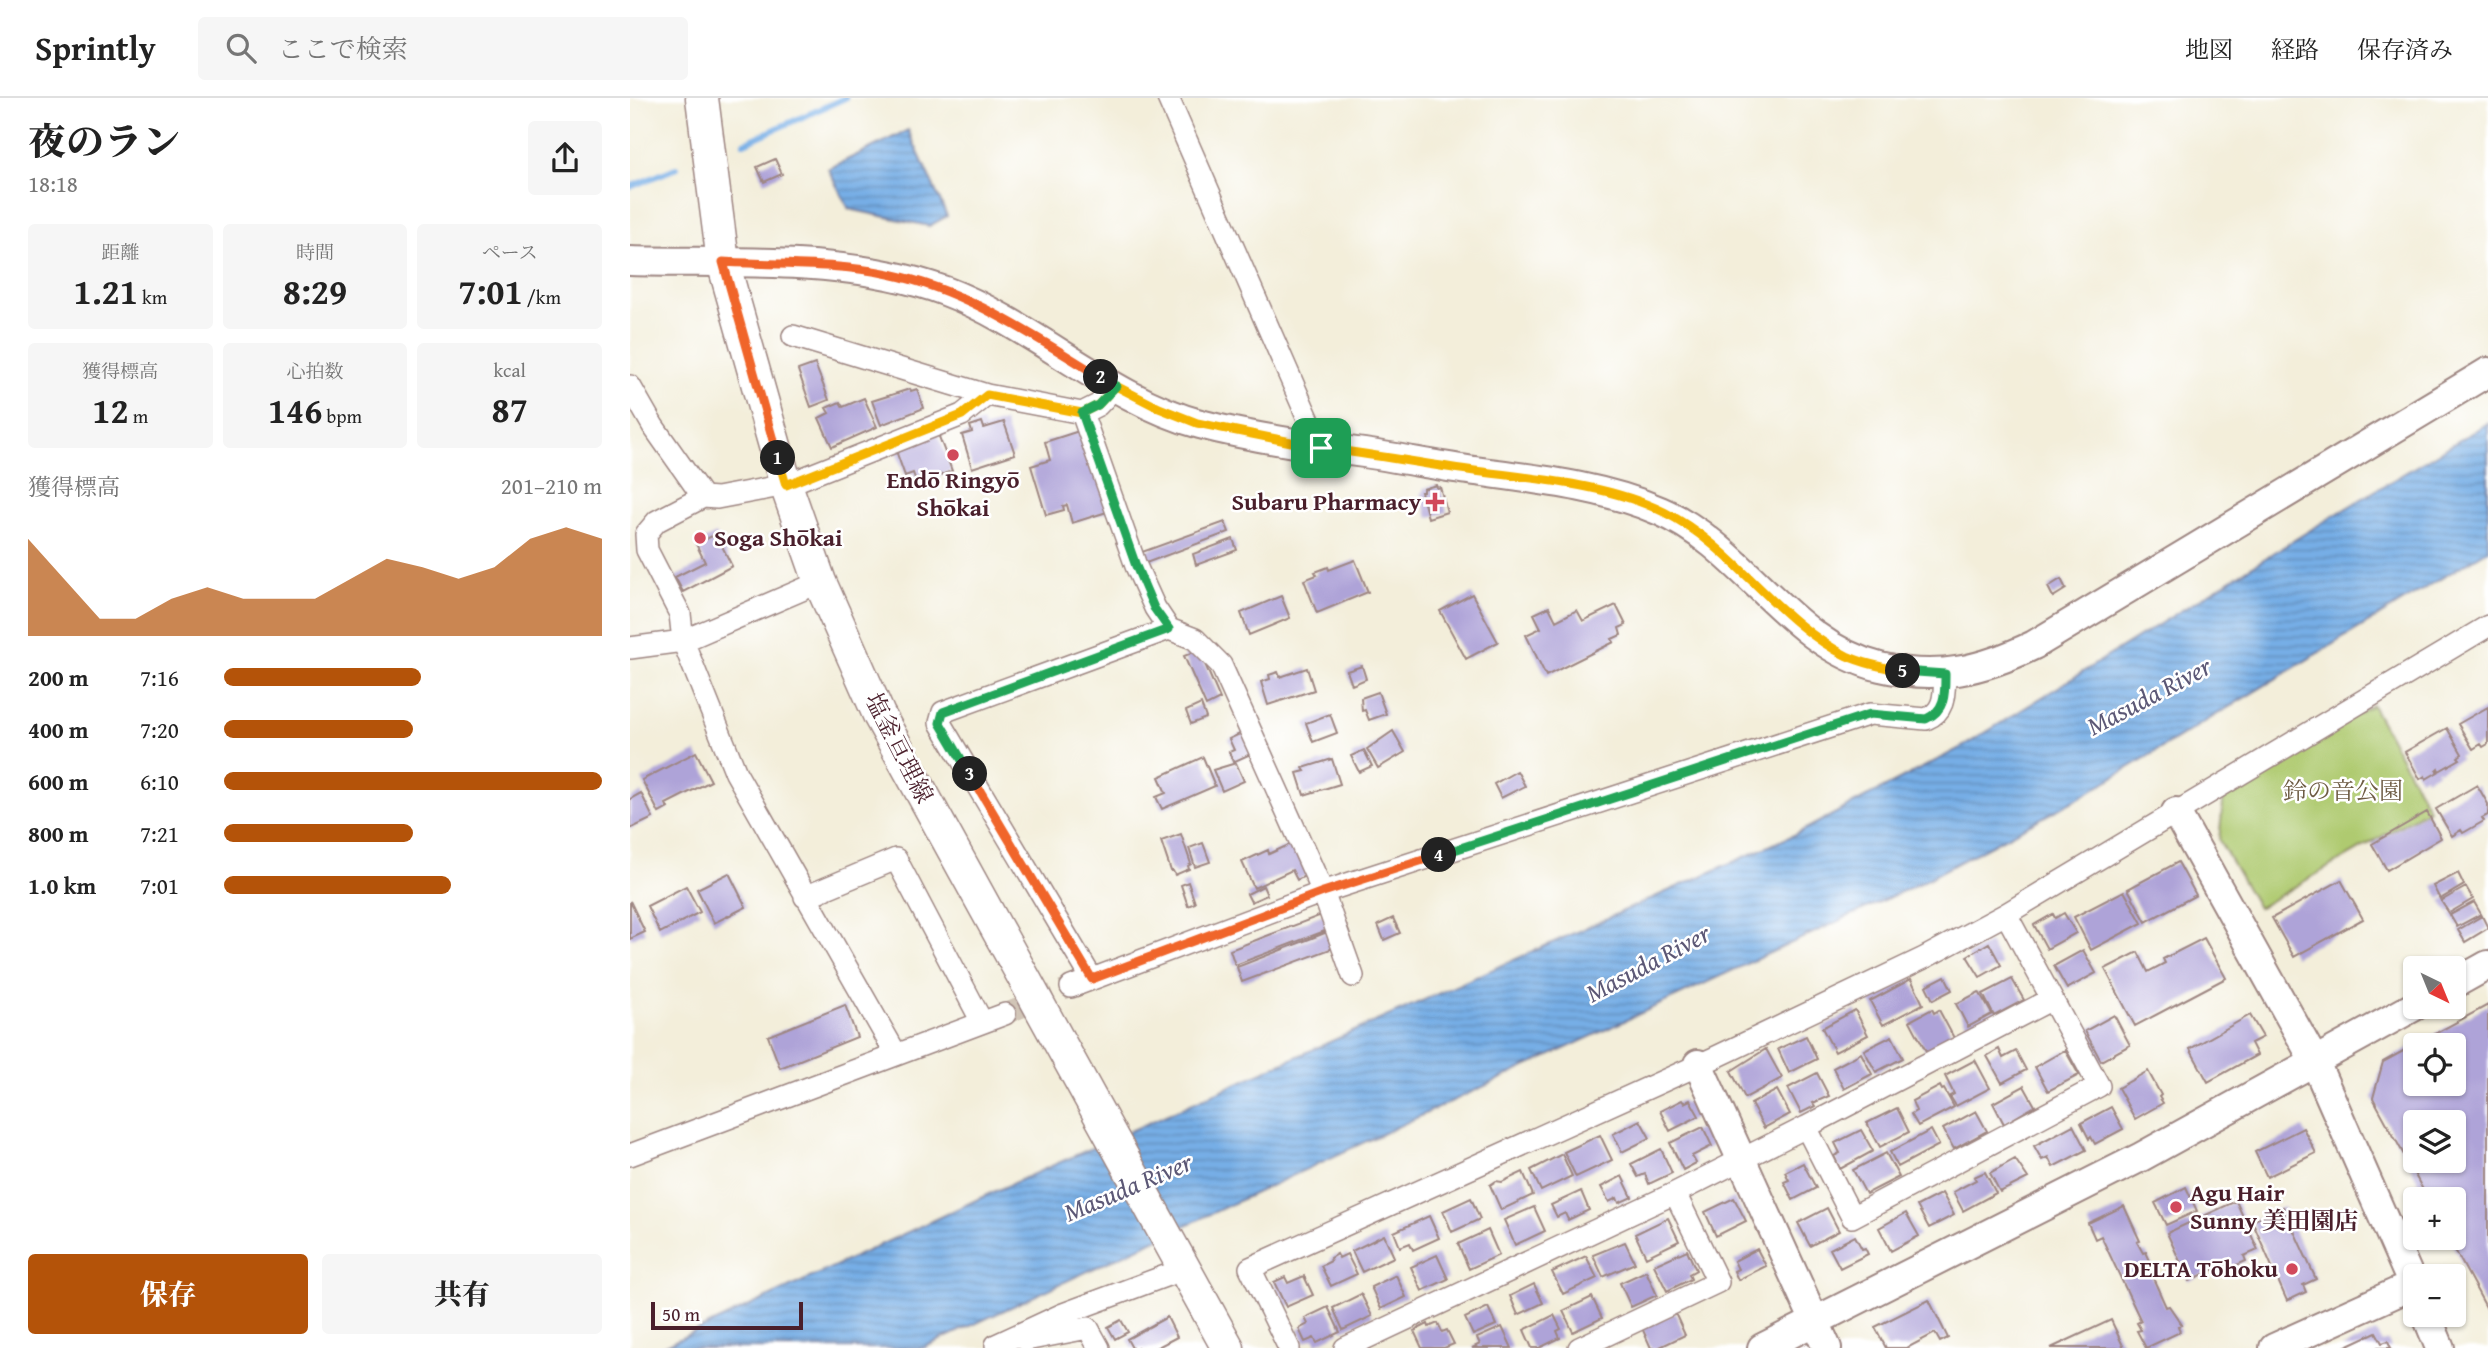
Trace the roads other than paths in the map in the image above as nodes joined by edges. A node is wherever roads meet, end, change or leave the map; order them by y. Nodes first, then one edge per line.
1 (702, 98) edge
2 (1168, 98) edge
3 (630, 261) edge
4 (723, 262) junction
5 (793, 336) dead end
6 (2488, 372) edge
7 (630, 386) edge
8 (1116, 386) junction
9 (987, 395) junction
10 (1082, 413) junction
11 (1321, 448) junction
12 (786, 485) junction
13 (703, 497) junction
14 (820, 582) junction
15 (2488, 626) edge
16 (1169, 629) junction
17 (683, 641) junction
18 (630, 648) edge
19 (1945, 674) junction
20 (2176, 812) junction
21 (1323, 892) junction
22 (804, 897) junction
23 (2006, 914) junction
24 (2488, 965) edge
25 (1353, 976) dead end
26 (2466, 977) edge
27 (1092, 979) junction
28 (1071, 987) tunnel mouth
29 (2052, 999) junction
30 (2403, 1013) edge
31 (1005, 1014) tunnel mouth
32 (982, 1022) junction
33 (895, 1054) junction
34 (2315, 1062) junction
35 (1699, 1064) junction
36 (1806, 1128) junction
37 (630, 1155) edge
38 (1741, 1161) junction
39 (1675, 1193) junction
40 (2403, 1264) edge
41 (1182, 1265) junction
42 (2403, 1293) edge
43 (1816, 1323) junction
44 (2431, 1327) edge
45 (993, 1347) edge
46 (1099, 1348) edge
47 (1228, 1348) edge
48 (1289, 1348) edge
49 (1345, 1348) edge
50 (1579, 1348) edge
51 (1762, 1348) edge
52 (1827, 1348) edge
53 (2274, 1348) edge
54 (2440, 1348) edge

1 - 4 main road, 塩釜亘理線
2 - 11 street
3 - 4 street
4 - 8 street
4 - 12 main road, 塩釜亘理線
5 - 9 street
6 - 19 street
7 - 13 street
8 - 10 street
8 - 11 street
9 - 10 street
9 - 12 street
10 - 16 street
11 - 19 street
12 - 13 street
12 - 14 main road, 塩釜亘理線
13 - 17 street
14 - 17 street
14 - 41 main road, 塩釜亘理線
15 - 20 street
16 - 21 street
16 - 27 street
17 - 18 street
17 - 22 street
19 - 21 street
20 - 23 street
20 - 34 street
21 - 25 street
21 - 27 street
22 - 32 street
22 - 33 street
23 - 29 street
23 - 35 street
24 - 26 street
27 - 28 street
29 - 36 street
29 - 36 street
30 - 34 street
31 - 32 street
32 - 33 street
33 - 37 street
34 - 40 street
34 - 43 street
35 - 38 street
35 - 48 street
36 - 38 street
38 - 39 street
38 - 43 street
39 - 49 street
39 - 50 street
41 - 45 street
41 - 47 main road, 塩釜亘理線
42 - 53 street
43 - 51 street
43 - 52 street
44 - 54 street
45 - 46 street

